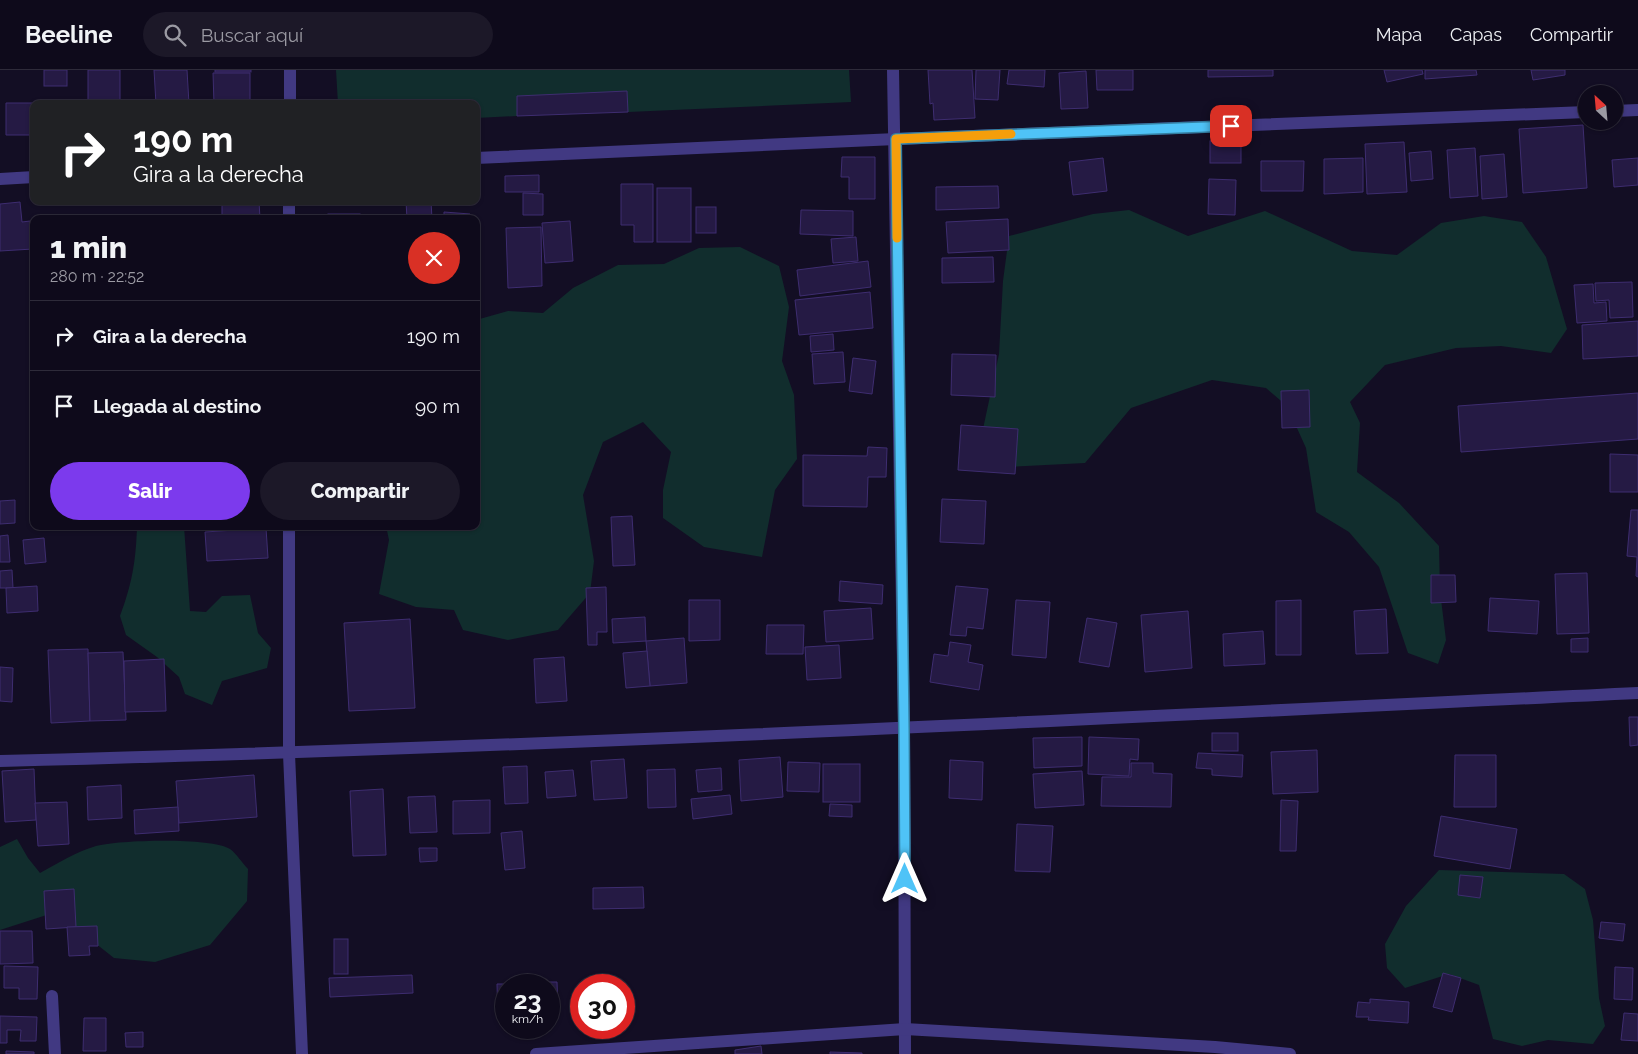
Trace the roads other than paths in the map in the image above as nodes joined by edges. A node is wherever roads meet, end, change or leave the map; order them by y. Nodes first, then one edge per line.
1 (290, 70) edge
2 (893, 70) edge
3 (290, 100) edge
4 (1638, 110) edge
5 (1623, 111) edge
6 (1578, 112) edge
7 (896, 139) junction
8 (480, 158) edge
9 (30, 177) edge
10 (0, 179) edge
11 (289, 530) edge
12 (1638, 693) edge
13 (904, 728) junction
14 (289, 754) junction
15 (0, 761) edge
16 (52, 996) dead end
17 (905, 1029) junction
18 (54, 1054) edge
19 (302, 1054) edge
20 (536, 1054) edge
21 (905, 1054) edge
22 (1290, 1054) edge

1 - 3 street
2 - 7 street
4 - 5 street
6 - 7 street
7 - 8 street
7 - 13 street
9 - 10 street
11 - 14 street
12 - 13 street
13 - 14 street
13 - 17 street
14 - 15 street
14 - 19 street
16 - 18 street
17 - 20 street
17 - 21 street
17 - 22 street

